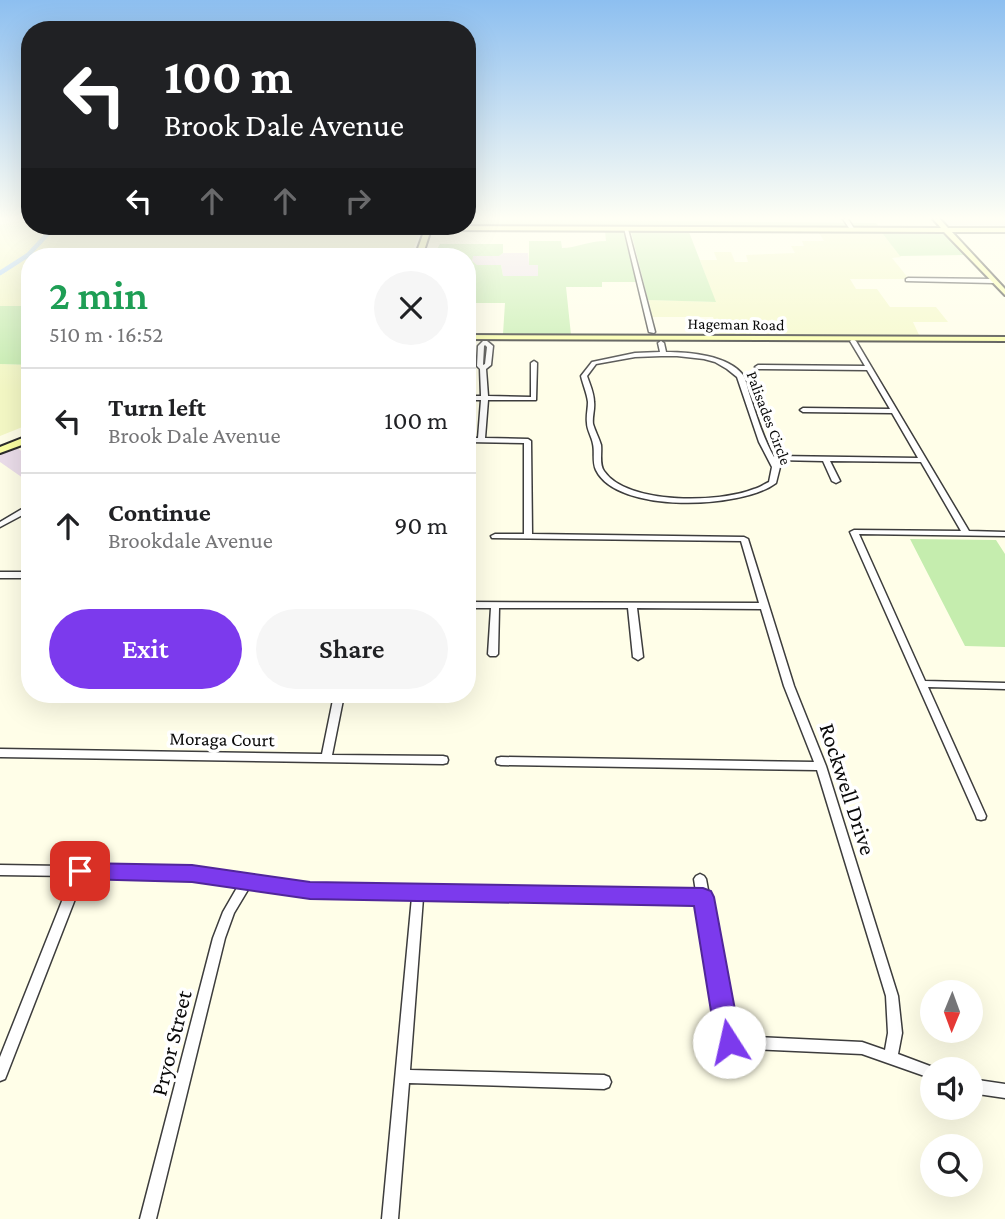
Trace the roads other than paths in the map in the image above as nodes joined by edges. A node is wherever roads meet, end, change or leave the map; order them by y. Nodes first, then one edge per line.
1 (638, 276) edge
2 (988, 276) edge
3 (908, 280) dead end
4 (993, 281) junction
5 (1005, 293) edge
6 (652, 331) dead end
7 (543, 338) junction
8 (709, 339) junction
9 (476, 340) edge
10 (974, 340) junction
11 (476, 341) edge
12 (485, 342) junction
13 (1005, 342) edge
14 (854, 343) junction
15 (921, 344) junction
16 (658, 349) junction
17 (534, 363) dead end
18 (758, 367) dead end
19 (868, 368) junction
20 (476, 398) edge
21 (485, 399) junction
22 (803, 410) dead end
23 (894, 411) junction
24 (21, 434) edge
25 (476, 440) edge
26 (481, 440) junction
27 (0, 442) edge
28 (21, 442) edge
29 (0, 450) edge
30 (777, 458) dead end
31 (826, 459) junction
32 (923, 460) junction
33 (836, 481) dead end
34 (21, 513) edge
35 (0, 525) edge
36 (967, 534) junction
37 (1005, 534) edge
38 (495, 536) dead end
39 (528, 536) junction
40 (0, 575) edge
41 (21, 575) edge
42 (476, 605) edge
43 (495, 605) junction
44 (632, 606) junction
45 (764, 606) junction
46 (493, 654) dead end
47 (638, 657) dead end
48 (922, 684) junction
49 (1005, 686) edge
50 (337, 703) edge
51 (0, 753) edge
52 (326, 758) junction
53 (443, 760) dead end
54 (501, 761) dead end
55 (821, 766) junction
56 (981, 816) dead end
57 (0, 870) edge
58 (80, 871) junction
59 (700, 879) dead end
60 (246, 882) junction
61 (418, 892) junction
62 (703, 897) junction
63 (891, 1056) junction
64 (920, 1068) edge
65 (0, 1074) edge
66 (402, 1076) junction
67 (604, 1082) dead end
68 (983, 1088) edge
69 (1005, 1091) edge
70 (148, 1219) edge
71 (390, 1219) edge

1 - 6 street
2 - 4 main road
3 - 4 street
4 - 5 main road
7 - 8 main road, Hageman Road
7 - 9 main road, Hageman Road
7 - 12 main road
8 - 14 main road, Hageman Road
8 - 16 main road
10 - 13 main road, Hageman Road
10 - 14 main road, Hageman Road
10 - 15 main road
11 - 12 main road, Hageman Road
12 - 16 main road, Hageman Road
12 - 21 street
13 - 15 main road, Hageman Road
14 - 15 main road, Hageman Road
14 - 16 main road, Hageman Road
14 - 19 street
16 - 16 street, Palisades Circle
17 - 21 street
18 - 19 street
19 - 23 street
20 - 21 street
21 - 26 street
22 - 23 street
23 - 32 street
24 - 27 main road
25 - 26 street
26 - 39 street
28 - 29 main road
30 - 31 street
31 - 32 street
31 - 33 street
32 - 36 street
34 - 35 street
36 - 37 street
36 - 48 street
38 - 39 street
39 - 45 street, Rockwell Drive
40 - 41 street
42 - 43 street
43 - 44 street
43 - 46 street
44 - 45 street
44 - 47 street
45 - 55 street, Rockwell Drive
48 - 49 street
48 - 56 street
50 - 52 street
51 - 52 street, Moraga Court
52 - 53 street, Moraga Court
54 - 55 street
55 - 63 street, Rockwell Drive
57 - 58 street
58 - 60 street
58 - 65 street
59 - 62 street
60 - 61 street
60 - 70 street, Pryor Street
61 - 62 street
61 - 66 street
62 - 63 street
63 - 64 street
66 - 67 street
66 - 71 street
68 - 69 street

